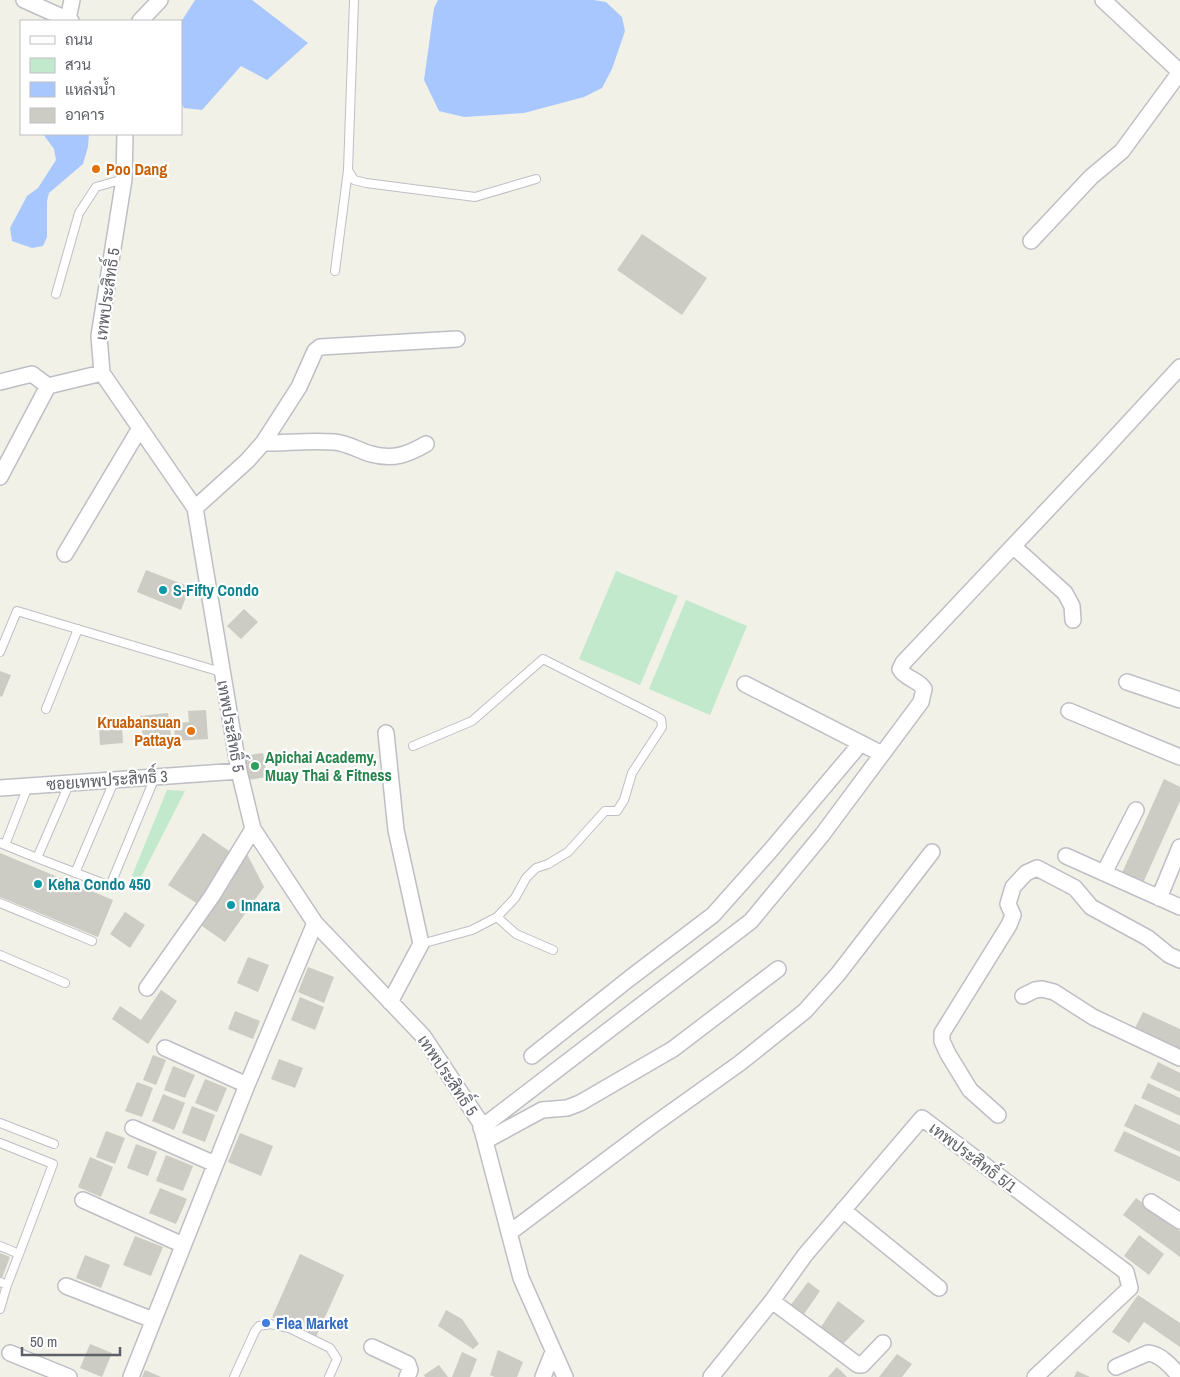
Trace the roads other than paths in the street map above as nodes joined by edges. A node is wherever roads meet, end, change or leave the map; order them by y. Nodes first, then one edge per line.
1 (24, 0) edge
2 (72, 0) edge
3 (160, 0) edge
4 (354, 0) edge
5 (1103, 0) edge
6 (70, 20) edge
7 (141, 20) edge
8 (1180, 72) edge
9 (125, 135) edge
10 (348, 170) junction
11 (124, 179) junction
12 (536, 179) dead end
13 (1031, 241) dead end
14 (335, 271) dead end
15 (56, 294) dead end
16 (457, 339) dead end
17 (1180, 367) edge
18 (102, 373) junction
19 (0, 382) edge
20 (48, 386) junction
21 (140, 428) junction
22 (264, 443) junction
23 (426, 444) dead end
24 (0, 477) edge
25 (195, 508) junction
26 (1013, 546) junction
27 (65, 554) dead end
28 (1073, 620) dead end
29 (78, 629) junction
30 (0, 652) edge
31 (222, 672) junction
32 (1127, 682) dead end
33 (745, 684) dead end
34 (1180, 700) edge
35 (46, 709) dead end
36 (1069, 711) dead end
37 (386, 733) dead end
38 (861, 743) junction
39 (413, 746) dead end
40 (882, 754) junction
41 (1180, 757) edge
42 (239, 771) junction
43 (155, 777) junction
44 (115, 780) junction
45 (70, 782) junction
46 (29, 785) junction
47 (0, 788) edge
48 (1136, 810) dead end
49 (254, 829) junction
50 (3, 844) edge
51 (1180, 847) edge
52 (932, 852) dead end
53 (1066, 856) dead end
54 (37, 858) junction
55 (75, 873) junction
56 (1104, 873) junction
57 (1160, 898) junction
58 (0, 903) edge
59 (1180, 907) edge
60 (497, 917) junction
61 (315, 923) junction
62 (92, 941) dead end
63 (421, 944) junction
64 (553, 950) dead end
65 (0, 955) edge
66 (1180, 960) edge
67 (778, 969) dead end
68 (65, 983) dead end
69 (147, 988) dead end
70 (1024, 996) dead end
71 (390, 1002) junction
72 (165, 1048) dead end
73 (532, 1056) dead end
74 (1180, 1058) edge
75 (247, 1085) junction
76 (998, 1115) dead end
77 (0, 1123) edge
78 (133, 1128) dead end
79 (483, 1135) junction
80 (0, 1143) edge
81 (54, 1144) dead end
82 (215, 1164) junction
83 (83, 1200) dead end
84 (1151, 1202) dead end
85 (843, 1210) junction
86 (1180, 1221) edge
87 (509, 1233) junction
88 (182, 1245) junction
89 (0, 1246) edge
90 (19, 1254) junction
91 (4, 1284) edge
92 (66, 1286) dead end
93 (940, 1288) dead end
94 (772, 1301) junction
95 (0, 1309) edge
96 (153, 1320) junction
97 (883, 1343) dead end
98 (372, 1347) dead end
99 (553, 1352) junction
100 (10, 1353) dead end
101 (1116, 1367) dead end
102 (69, 1377) edge
103 (131, 1377) edge
104 (234, 1377) edge
105 (328, 1377) edge
106 (407, 1377) edge
107 (543, 1377) edge
108 (565, 1377) edge
109 (711, 1377) edge
110 (1034, 1377) edge
111 (1180, 1377) edge

1 - 6 street
2 - 6 street
3 - 7 street
4 - 10 lane
5 - 8 street
8 - 13 street
9 - 11 street, เทพประสิทธิ์ 5
10 - 12 lane
10 - 14 lane
11 - 15 lane
11 - 18 street, เทพประสิทธิ์ 5
16 - 22 street
17 - 26 street
18 - 20 street
18 - 21 street, เทพประสิทธิ์ 5
19 - 20 street
20 - 24 street
21 - 25 street, เทพประสิทธิ์ 5
21 - 27 street
22 - 23 street
22 - 25 street
25 - 31 street, เทพประสิทธิ์ 5
26 - 28 street
26 - 40 street
29 - 30 lane
29 - 31 lane
29 - 35 lane
31 - 42 street, เทพประสิทธิ์ 5
32 - 34 street
33 - 38 street
36 - 41 street
37 - 63 street
38 - 40 street
38 - 73 street
39 - 60 lane
40 - 79 street
42 - 43 street, ซอยเทพประสิทธิ์ 3
42 - 49 street, เทพประสิทธิ์ 5
43 - 44 street, ซอยเทพประสิทธิ์ 3
43 - 55 lane
44 - 45 street, ซอยเทพประสิทธิ์ 3
44 - 55 lane
45 - 46 street, ซอยเทพประสิทธิ์ 3
45 - 54 lane
46 - 47 street, ซอยเทพประสิทธิ์ 3
46 - 50 lane
48 - 56 street
49 - 61 street, เทพประสิทธิ์ 5
49 - 69 street
50 - 54 lane
51 - 57 street
52 - 87 street
53 - 56 street
54 - 55 lane
56 - 57 street
57 - 59 street
58 - 62 lane
60 - 63 lane
60 - 64 lane
61 - 71 street, เทพประสิทธิ์ 5
61 - 75 street
63 - 71 street
65 - 68 lane
66 - 76 street
67 - 79 street
70 - 74 street
71 - 79 street, เทพประสิทธิ์ 5
72 - 75 street
75 - 82 street
77 - 81 lane
78 - 82 street
79 - 87 street, เทพประสิทธิ์ 5
80 - 90 lane
82 - 88 street
83 - 88 street
84 - 86 street
85 - 93 street
85 - 94 street, เทพประสิทธิ์ 5/1
85 - 110 street, เทพประสิทธิ์ 5/1
87 - 99 street, เทพประสิทธิ์ 5
88 - 96 street
89 - 90 lane
90 - 91 lane
91 - 95 lane
92 - 96 street
94 - 97 street
94 - 109 street, เทพประสิทธิ์ 5/1
96 - 103 street
98 - 106 street
99 - 107 street
99 - 108 street, เทพประสิทธิ์ 5
100 - 102 street
101 - 111 street
104 - 105 lane

